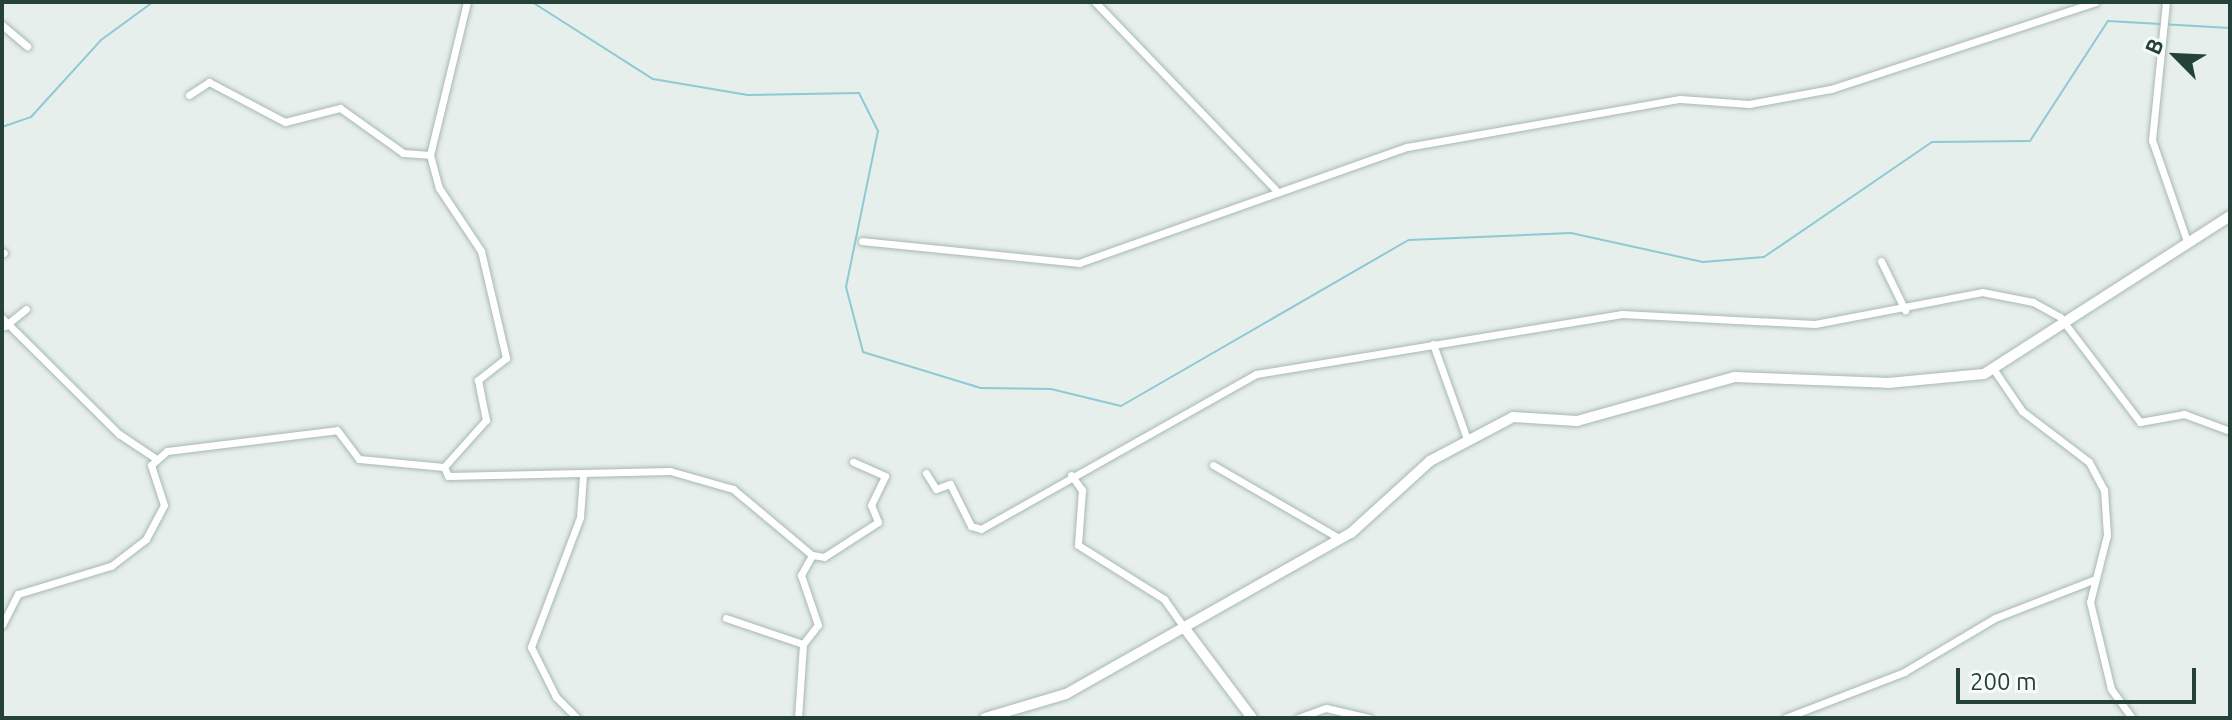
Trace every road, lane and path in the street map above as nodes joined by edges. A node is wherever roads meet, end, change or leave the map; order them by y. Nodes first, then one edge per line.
1 (467, 2) edge
2 (1095, 2) edge
3 (2095, 2) edge
4 (2166, 2) edge
5 (2, 25) edge
6 (27, 46) dead end
7 (189, 95) dead end
8 (430, 155) junction
9 (1275, 189) junction
10 (2230, 216) edge
11 (862, 241) dead end
12 (2187, 241) junction
13 (1881, 261) dead end
14 (26, 309) dead end
15 (1905, 310) junction
16 (2064, 320) junction
17 (4, 322) edge
18 (1433, 344) junction
19 (1994, 370) junction
20 (2230, 431) edge
21 (1467, 439) junction
22 (155, 458) junction
23 (853, 462) dead end
24 (1213, 465) dead end
25 (444, 467) junction
26 (926, 473) dead end
27 (583, 475) junction
28 (1071, 475) junction
29 (1339, 538) junction
30 (812, 555) junction
31 (2093, 580) junction
32 (726, 618) dead end
33 (2, 625) edge
34 (1183, 626) junction
35 (803, 644) junction
36 (1016, 716) edge
37 (577, 718) edge
38 (798, 718) edge
39 (985, 718) edge
40 (1252, 718) edge
41 (1298, 718) edge
42 (1369, 718) edge
43 (1785, 718) edge
44 (2132, 718) edge

1 - 8 street
2 - 9 street
3 - 9 street
4 - 12 street
5 - 6 street
7 - 8 street
8 - 25 street
9 - 11 street
10 - 12 street
12 - 16 street
13 - 15 street
14 - 17 street
15 - 16 street
15 - 18 street
16 - 19 street
16 - 20 street
17 - 22 street
18 - 21 street
18 - 28 street
19 - 21 street
19 - 31 street
21 - 29 street
22 - 25 street
22 - 33 street
23 - 30 street
24 - 29 street
25 - 27 street
26 - 28 street
27 - 30 street
27 - 37 street
28 - 34 street
29 - 34 street
30 - 35 street
31 - 43 street
31 - 44 street
32 - 35 street
34 - 36 street
34 - 40 street
35 - 38 street
36 - 39 street
41 - 42 street

